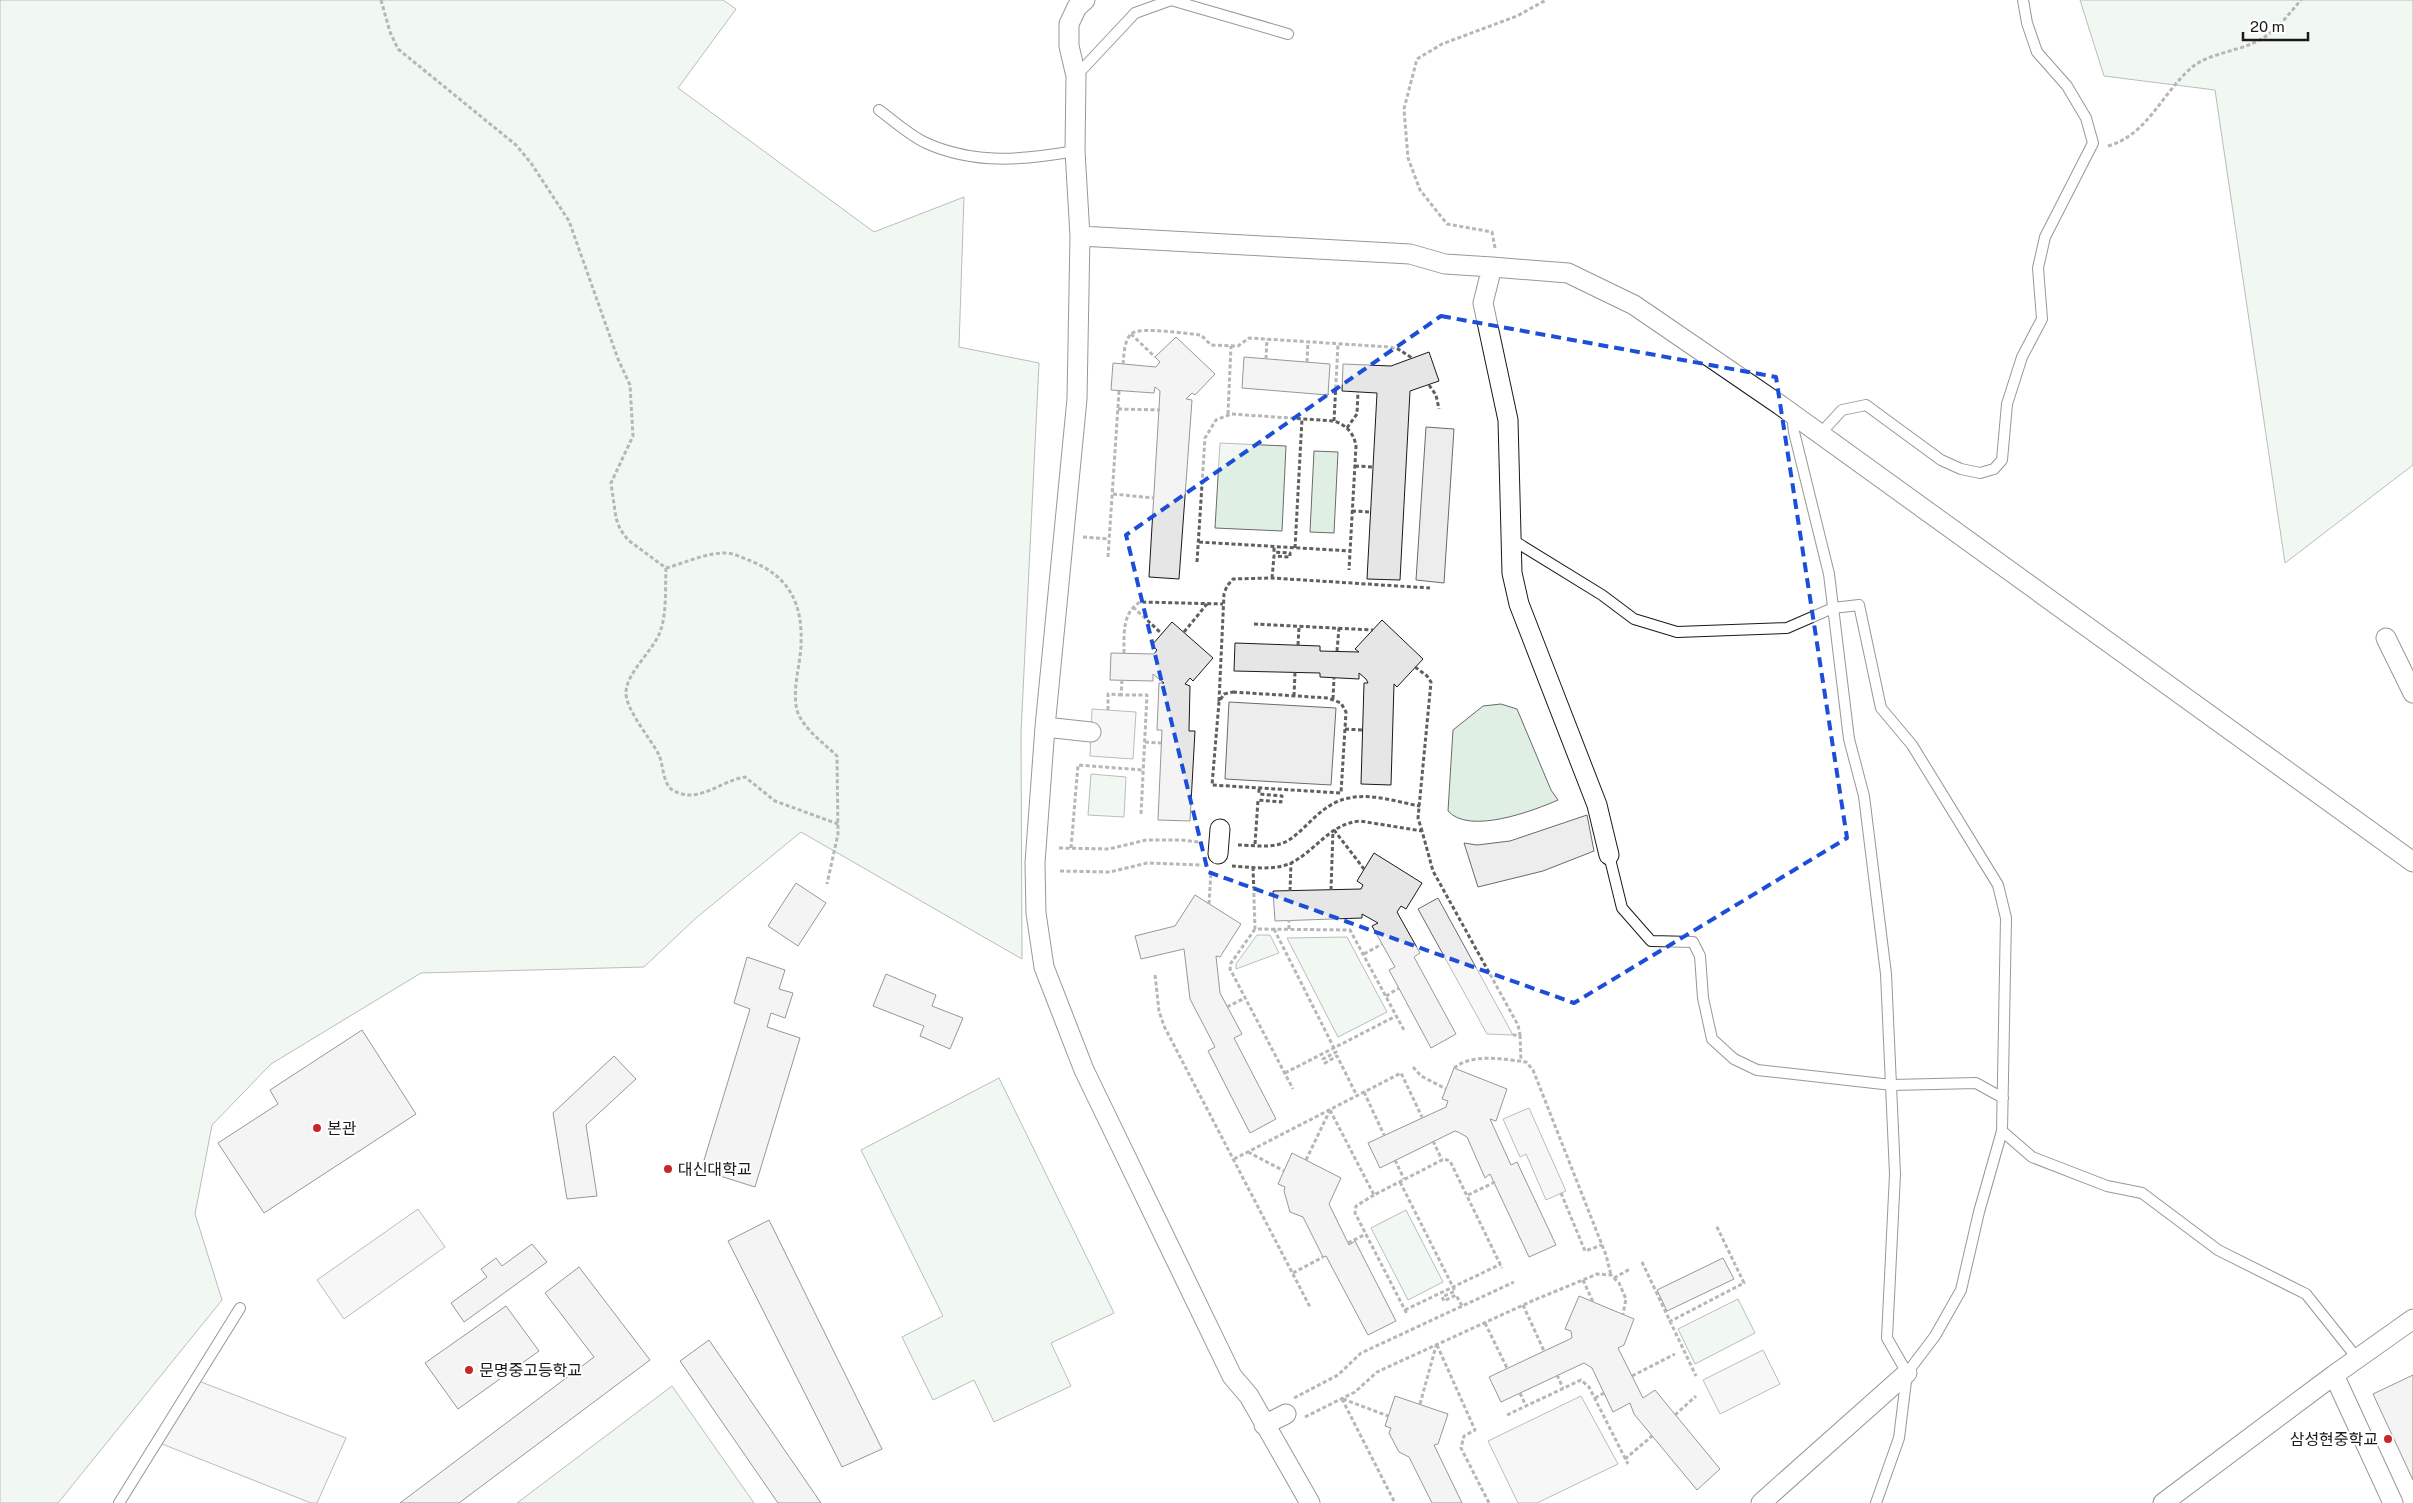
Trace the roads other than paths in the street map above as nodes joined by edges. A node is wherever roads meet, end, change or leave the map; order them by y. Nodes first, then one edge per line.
1 (1085, 0) edge
2 (1171, 0) edge
3 (2023, 0) edge
4 (1288, 34) dead end
5 (1076, 76) junction
6 (879, 110) dead end
7 (1074, 151) junction
8 (1080, 236) junction
9 (1495, 268) junction
10 (1792, 414) junction
11 (1820, 434) junction
12 (1511, 539) junction
13 (1833, 608) junction
14 (2386, 638) dead end
15 (2413, 693) edge
16 (1045, 727) junction
17 (1091, 732) dead end
18 (1609, 855) joint
19 (2413, 862) edge
20 (1892, 1085) junction
21 (2003, 1098) junction
22 (2002, 1131) junction
23 (240, 1308) dead end
24 (2413, 1319) edge
25 (2357, 1358) junction
26 (1907, 1373) junction
27 (2334, 1374) junction
28 (1292, 1411) road end
29 (1264, 1425) junction
30 (120, 1503) edge
31 (1310, 1503) edge
32 (1761, 1503) edge
33 (1876, 1503) edge
34 (2162, 1503) edge
35 (2393, 1503) edge

1 - 5 street
2 - 4 lane
2 - 5 lane
3 - 11 lane
5 - 7 street
6 - 7 lane
7 - 8 street
8 - 9 street
8 - 16 street
9 - 10 street
9 - 12 street
10 - 11 street
10 - 13 lane
11 - 19 street
12 - 13 lane
12 - 18 street
13 - 20 lane
13 - 21 lane
14 - 15 street
16 - 17 street
16 - 29 street
18 - 20 lane
20 - 21 lane
20 - 26 lane
21 - 22 lane
22 - 25 lane
22 - 26 lane
23 - 30 lane
24 - 25 street
25 - 27 street
26 - 32 street
26 - 33 lane
27 - 34 street
27 - 35 street
28 - 29 street
29 - 31 street

